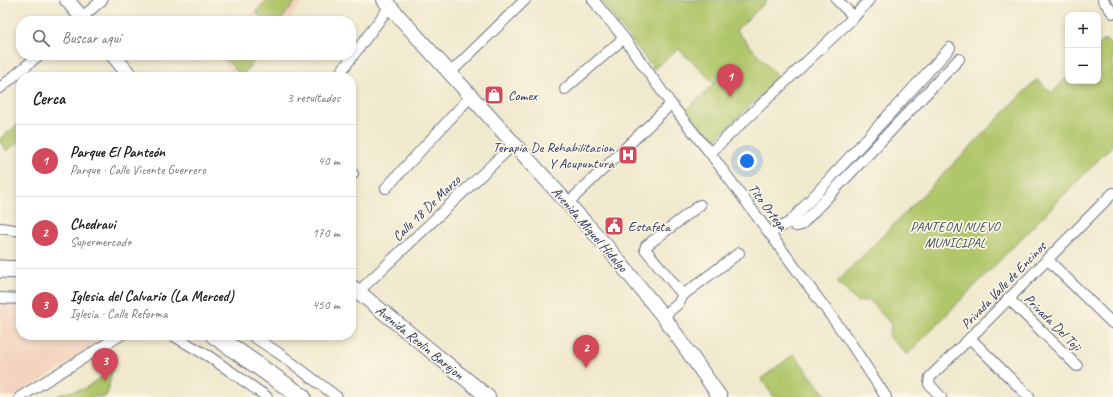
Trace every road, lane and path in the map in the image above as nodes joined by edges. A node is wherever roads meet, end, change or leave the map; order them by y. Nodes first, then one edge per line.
1 (67, 0) edge
2 (102, 0) edge
3 (525, 0) edge
4 (593, 0) edge
5 (837, 0) edge
6 (870, 0) edge
7 (1103, 0) edge
8 (387, 3) edge
9 (1113, 13) edge
10 (79, 16) edge
11 (86, 16) edge
12 (854, 17) junction
13 (624, 38) junction
14 (950, 48) dead end
15 (356, 49) edge
16 (959, 59) dead end
17 (33, 60) edge
18 (117, 60) edge
19 (348, 60) edge
20 (19, 72) edge
21 (127, 72) edge
22 (340, 72) edge
23 (450, 73) junction
24 (16, 74) edge
25 (0, 88) edge
26 (566, 89) dead end
27 (471, 96) junction
28 (671, 104) junction
29 (514, 144) junction
30 (710, 153) junction
31 (386, 188) dead end
32 (1113, 193) edge
33 (568, 203) junction
34 (700, 205) dead end
35 (790, 222) junction
36 (0, 228) edge
37 (16, 230) edge
38 (770, 233) junction
39 (739, 253) dead end
40 (1047, 259) junction
41 (0, 269) edge
42 (16, 270) edge
43 (356, 288) edge
44 (356, 290) edge
45 (683, 295) junction
46 (0, 298) edge
47 (1008, 298) junction
48 (16, 299) edge
49 (663, 316) junction
50 (1112, 323) edge
51 (970, 338) junction
52 (113, 340) edge
53 (181, 340) edge
54 (221, 340) edge
55 (259, 340) edge
56 (1077, 366) dead end
57 (20, 397) edge
58 (267, 397) edge
59 (302, 397) edge
60 (338, 397) edge
61 (488, 397) edge
62 (720, 397) edge
63 (886, 397) edge
64 (941, 397) edge
65 (1028, 397) edge

1 - 10 main road
2 - 11 street
3 - 23 street
4 - 13 street, Tito Ortega
5 - 12 street
6 - 12 street
7 - 9 street
8 - 15 street
8 - 23 main road, Avenida Miguel Hidalgo
12 - 30 street
13 - 26 street
13 - 28 street, Tito Ortega
14 - 35 street
16 - 35 street
17 - 20 street
18 - 21 main road
19 - 22 street
23 - 27 main road, Avenida Miguel Hidalgo
24 - 25 street
27 - 29 main road, Avenida Miguel Hidalgo
27 - 31 street
28 - 30 street, Tito Ortega
28 - 33 street
29 - 33 main road, Avenida Miguel Hidalgo
29 - 43 street, Calle 18 De Marzo
30 - 38 street, Tito Ortega
32 - 40 street, Privada Valle de Encinos
33 - 49 main road, Avenida Miguel Hidalgo
34 - 45 street
35 - 38 street
36 - 37 street
38 - 63 street, Tito Ortega
39 - 45 street
40 - 47 street, Privada Valle de Encinos
40 - 50 street
41 - 42 highway
44 - 61 main road, Avenida Reolin Barejon
45 - 49 street
46 - 48 street
47 - 51 street, Privada Valle de Encinos
47 - 56 street, Privada Del Toji
49 - 62 main road, Avenida Miguel Hidalgo
51 - 64 street, Privada Valle de Encinos
51 - 65 street
52 - 57 street
53 - 58 street
54 - 59 highway
55 - 60 street

